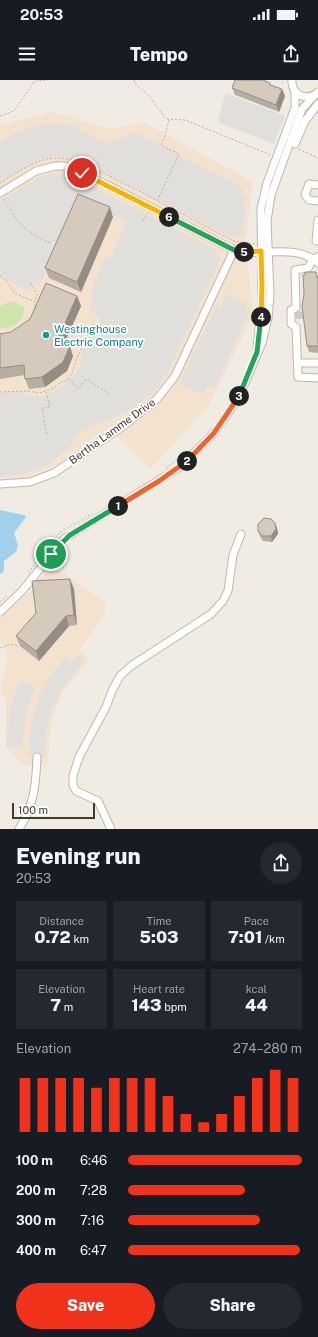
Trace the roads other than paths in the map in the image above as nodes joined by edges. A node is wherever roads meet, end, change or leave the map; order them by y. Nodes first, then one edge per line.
1 (292, 80) edge
2 (283, 82) edge
3 (294, 90) junction
4 (317, 94) edge
5 (318, 104) edge
6 (288, 140) junction
7 (318, 185) edge
8 (1, 195) edge
9 (272, 195) junction
10 (318, 202) edge
11 (318, 220) edge
12 (318, 241) edge
13 (234, 250) junction
14 (264, 251) junction
15 (316, 260) edge
16 (298, 363) junction
17 (318, 363) edge
18 (318, 378) edge
19 (0, 484) edge
20 (241, 534) dead end
21 (0, 612) edge
22 (37, 756) dead end
23 (19, 829) edge
24 (111, 829) edge

1 - 3 street
2 - 3 street
3 - 4 street
3 - 6 street
4 - 6 street
5 - 9 street
6 - 9 street
6 - 14 street
7 - 10 street
8 - 13 street
9 - 14 street
11 - 12 street
13 - 14 street
13 - 19 street, Bertha Lamme Drive
14 - 15 street
14 - 21 street
15 - 16 street
16 - 17 street
16 - 18 street
20 - 24 street
22 - 23 street

